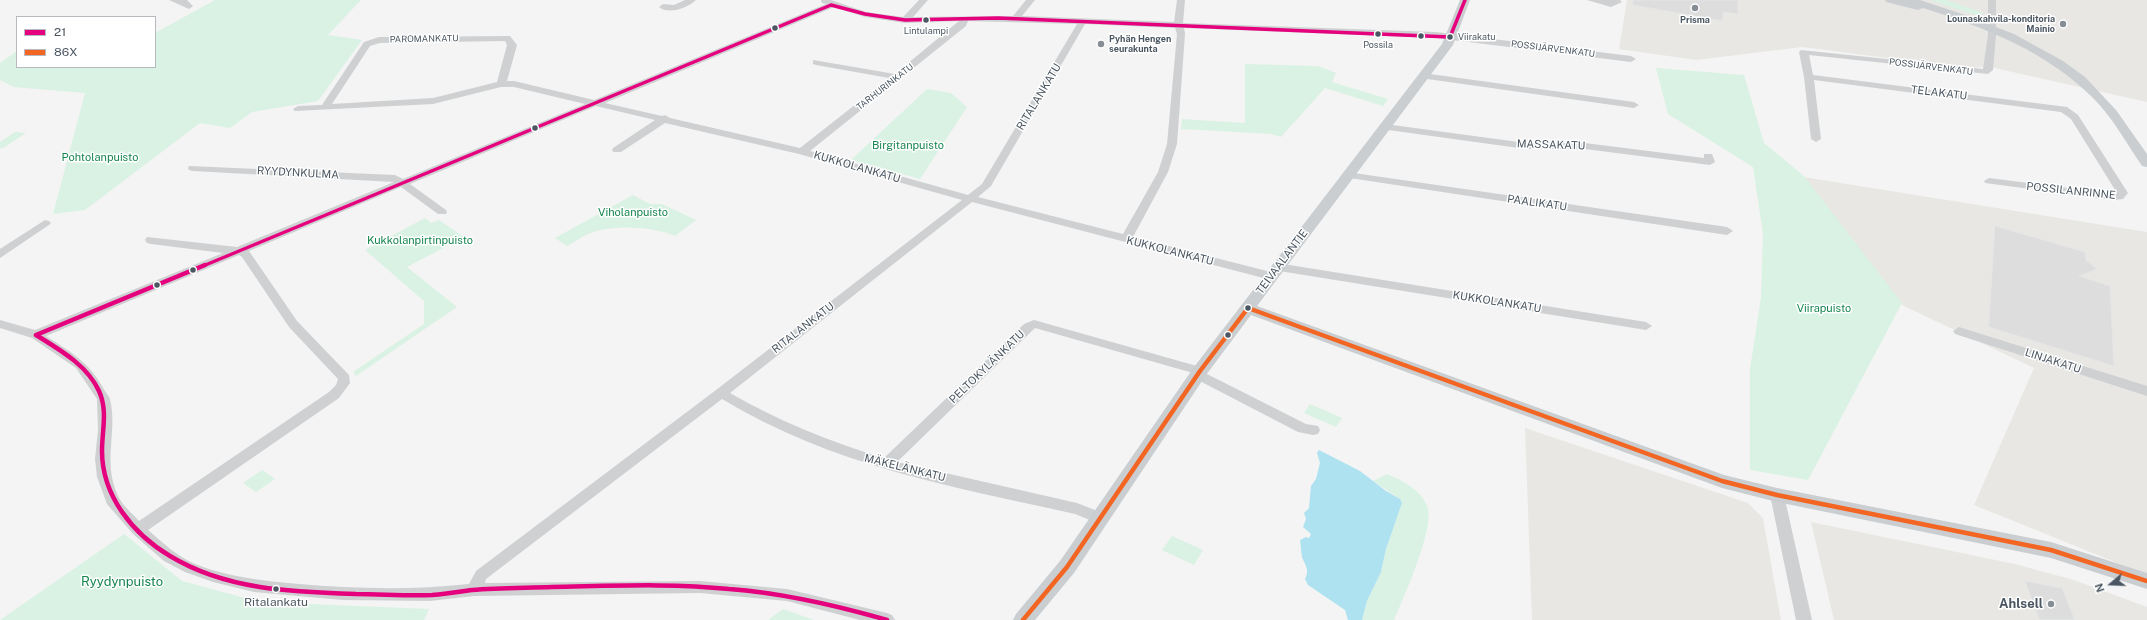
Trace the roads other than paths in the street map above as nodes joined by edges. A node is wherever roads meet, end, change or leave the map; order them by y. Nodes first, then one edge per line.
1 (173, 0) edge
2 (692, 0) edge
3 (822, 0) edge
4 (924, 0) edge
5 (1031, 0) edge
6 (1181, 0) edge
7 (1465, 0) edge
8 (1591, 0) edge
9 (1890, 0) edge
10 (1909, 0) edge
11 (1992, 0) edge
12 (1618, 2) dead end
13 (831, 5) junction
14 (189, 6) dead end
15 (663, 7) dead end
16 (1946, 13) junction
17 (964, 19) junction
18 (1015, 19) junction
19 (905, 20) junction
20 (1082, 22) junction
21 (1180, 26) junction
22 (1991, 29) junction
23 (1450, 37) junction
24 (1631, 59) dead end
25 (816, 62) dead end
26 (1423, 76) junction
27 (897, 77) junction
28 (1809, 77) junction
29 (501, 84) junction
30 (596, 102) junction
31 (1634, 105) dead end
32 (326, 107) junction
33 (298, 109) dead end
34 (2068, 111) joint
35 (664, 118) junction
36 (1385, 127) junction
37 (1816, 139) dead end
38 (617, 150) dead end
39 (802, 152) junction
40 (1708, 156) dead end
41 (2147, 163) edge
42 (193, 168) dead end
43 (1348, 175) junction
44 (1989, 181) dead end
45 (401, 182) junction
46 (968, 198) junction
47 (442, 212) dead end
48 (45, 222) dead end
49 (1727, 232) dead end
50 (151, 240) dead end
51 (1126, 240) junction
52 (238, 251) junction
53 (0, 254) edge
54 (1274, 271) junction
55 (1248, 308) junction
56 (0, 324) edge
57 (1646, 326) dead end
58 (1959, 331) dead end
59 (36, 335) junction
60 (1199, 373) junction
61 (2147, 391) edge
62 (720, 393) junction
63 (1313, 430) dead end
64 (886, 465) junction
65 (1777, 494) junction
66 (1100, 518) junction
67 (138, 530) junction
68 (2147, 581) edge
69 (474, 590) junction
70 (887, 620) edge
71 (1023, 620) edge
72 (1804, 620) edge

1 - 14 street
2 - 15 street
3 - 13 street, POSSIJÄRVENKATU
4 - 19 street
5 - 18 street
6 - 21 street
7 - 23 main road, TEIVAALANTIE
8 - 12 street
9 - 16 main road
10 - 16 main road
11 - 22 street, POSSIJÄRVENKATU
13 - 19 street, POSSIJÄRVENKATU
13 - 30 street
16 - 22 main road
17 - 18 street, POSSIJÄRVENKATU
17 - 19 street, POSSIJÄRVENKATU
17 - 27 street, TARHURINKATU
18 - 20 street, POSSIJÄRVENKATU
20 - 21 street, POSSIJÄRVENKATU
20 - 46 street, RITALANKATU
21 - 23 street, POSSIJÄRVENKATU
21 - 51 street
22 - 28 street, POSSIJÄRVENKATU
22 - 41 main road
23 - 24 street, POSSIJÄRVENKATU
23 - 26 main road, TEIVAALANTIE
25 - 27 street
26 - 31 street
26 - 36 main road, TEIVAALANTIE
27 - 39 street, TARHURINKATU
28 - 34 street, TELAKATU
28 - 37 street
29 - 30 street, KUKKOLANKATU
29 - 32 street, KUKKOLANKATU
29 - 32 street, PAROMANKATU
30 - 35 street, KUKKOLANKATU
30 - 45 street
32 - 33 street, KUKKOLANKATU
34 - 44 street, POSSILANRINNE
35 - 38 street
35 - 39 street, KUKKOLANKATU
36 - 40 street, MASSAKATU
36 - 43 main road, TEIVAALANTIE
39 - 46 street, KUKKOLANKATU
42 - 45 street, RYYDYNKULMA
43 - 49 street, PAALIKATU
43 - 54 main road, TEIVAALANTIE
45 - 47 street
45 - 52 street
46 - 51 street, KUKKOLANKATU
46 - 62 street, RITALANKATU
48 - 53 street
50 - 52 street
51 - 54 street, KUKKOLANKATU
52 - 59 street
52 - 67 street
54 - 55 main road, TEIVAALANTIE
54 - 57 street, KUKKOLANKATU
55 - 60 main road, TEIVAALANTIE
55 - 65 main road
56 - 59 street
58 - 61 street, LINJAKATU
59 - 67 street
60 - 63 street
60 - 64 street, PELTOKYLÄNKATU
60 - 66 main road, TEIVAALANTIE
62 - 64 street, MÄKELÄNKATU
62 - 69 street, RITALANKATU
64 - 66 street, MÄKELÄNKATU
65 - 68 main road
65 - 72 street
66 - 71 main road, TEIVAALANTIE
67 - 69 street
69 - 70 street

